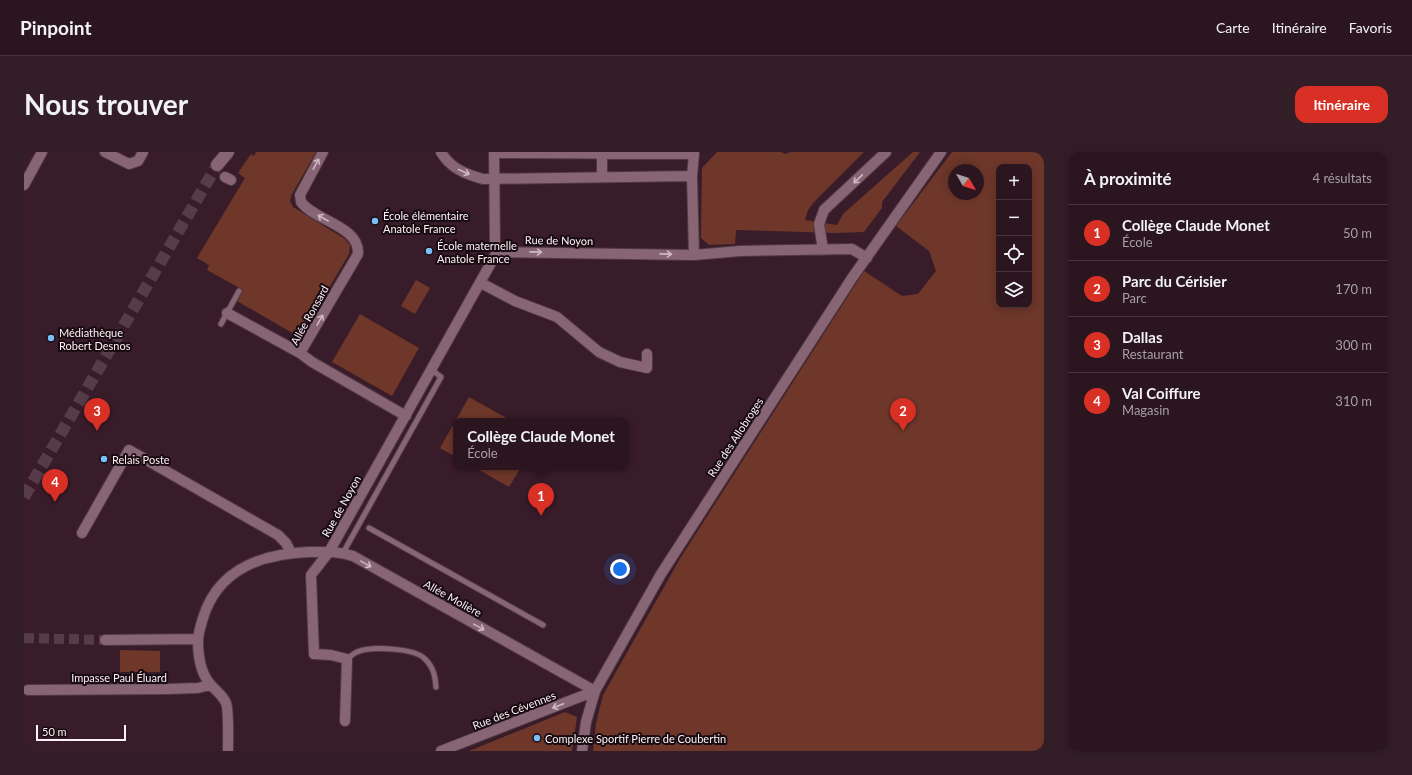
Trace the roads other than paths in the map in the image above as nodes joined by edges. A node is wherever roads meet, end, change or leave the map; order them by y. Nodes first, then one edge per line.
1 (42, 152) edge
2 (105, 152) edge
3 (143, 152) edge
4 (221, 152) edge
5 (228, 152) edge
6 (323, 152) edge
7 (441, 152) edge
8 (494, 152) edge
9 (886, 152) edge
10 (941, 152) edge
11 (696, 153) edge
12 (602, 154) junction
13 (692, 176) junction
14 (602, 177) junction
15 (494, 179) junction
16 (24, 185) edge
17 (823, 250) junction
18 (497, 252) junction
19 (694, 255) junction
20 (867, 258) junction
21 (481, 283) junction
22 (240, 290) dead end
23 (227, 313) junction
24 (221, 324) dead end
25 (300, 353) junction
26 (647, 354) dead end
27 (432, 370) junction
28 (406, 416) junction
29 (369, 528) dead end
30 (82, 533) dead end
31 (329, 552) junction
32 (292, 553) junction
33 (343, 553) junction
34 (543, 625) dead end
35 (106, 640) tunnel mouth
36 (198, 640) junction
37 (348, 659) junction
38 (210, 685) junction
39 (436, 687) dead end
40 (26, 690) edge
41 (595, 692) junction
42 (345, 721) dead end
43 (228, 751) edge
44 (441, 751) edge
45 (582, 751) edge

1 - 16 street
2 - 3 street
4 - 5 street
25 -> 6 street, Allée Ronsard
7 -> 15 street
8 - 12 street
8 - 15 street
9 -> 17 street
10 - 20 street, Rue des Allobroges
11 - 12 street
11 - 13 street
12 - 14 street
13 - 14 street
13 - 19 street
14 - 15 street
15 - 18 street
17 - 19 street, Rue de Noyon
17 - 20 street, Rue de Noyon
18 -> 19 street, Rue de Noyon
18 - 21 street, Rue de Noyon
20 - 41 street, Rue des Allobroges
21 - 26 street
21 - 27 street, Rue de Noyon
22 - 23 lane
23 - 24 lane
23 - 25 street
25 - 28 street, Allée Ronsard
27 - 28 street, Rue de Noyon
27 - 33 lane
28 - 31 street, Rue de Noyon
29 - 34 lane
30 - 32 street
31 - 32 street, Allée Molière
31 - 33 street, Allée Molière
31 - 37 street, Rue de Noyon
32 - 36 street, Allée Molière
33 -> 41 street, Allée Molière
35 - 36 street
36 - 38 street
37 - 39 lane
37 - 42 street
38 - 40 street, Impasse Paul Éluard
38 - 43 street
41 -> 44 street, Rue des Cévennes
41 - 45 street, Rue des Allobroges

